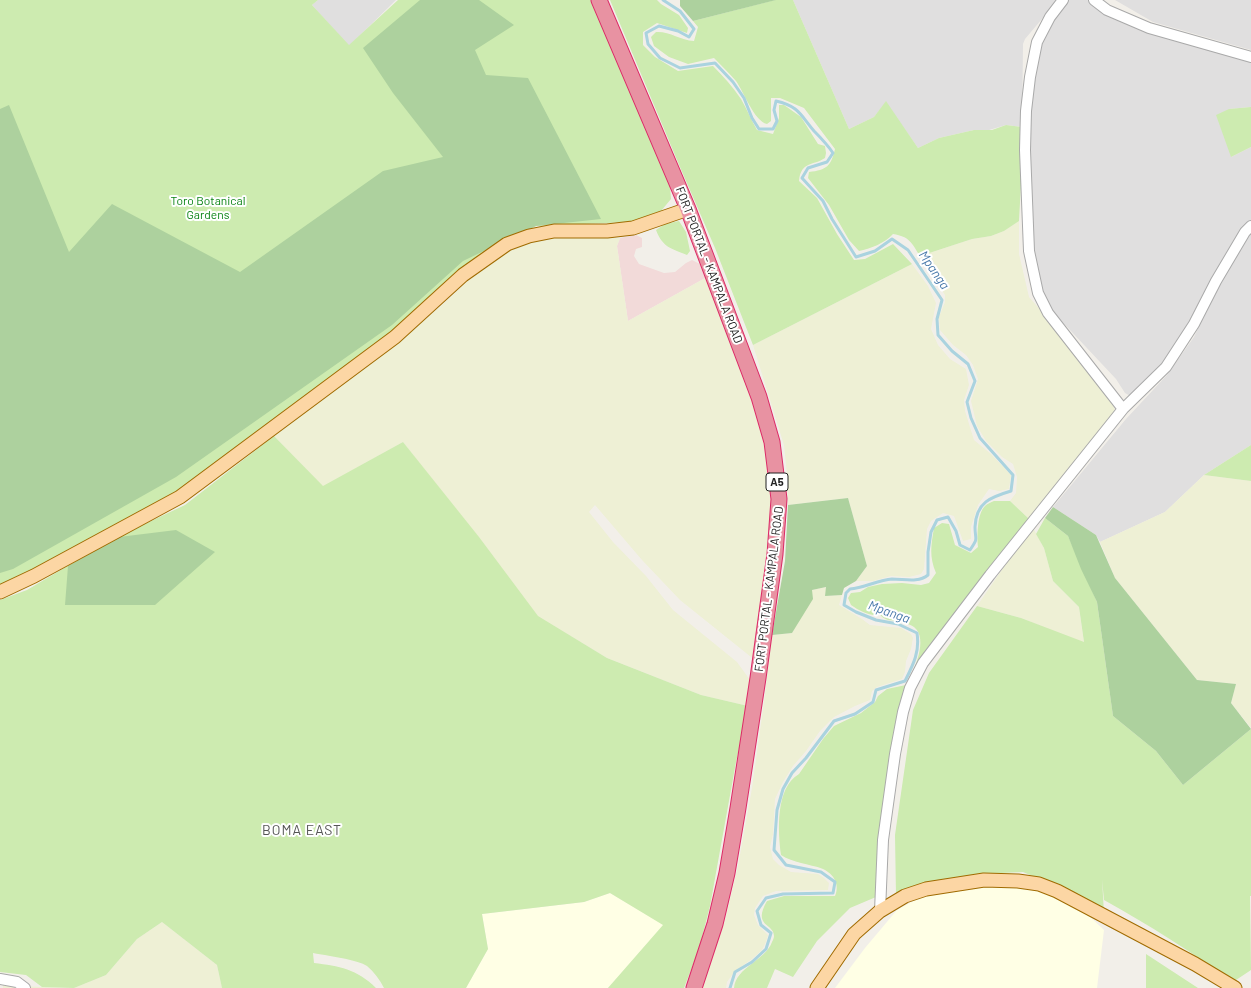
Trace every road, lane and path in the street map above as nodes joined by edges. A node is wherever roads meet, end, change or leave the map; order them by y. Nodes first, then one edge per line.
1 (599, 0) edge
2 (1063, 0) edge
3 (1094, 0) edge
4 (1251, 57) edge
5 (688, 209) junction
6 (1251, 226) edge
7 (1123, 409) junction
8 (0, 592) edge
9 (880, 911) junction
10 (0, 978) edge
11 (25, 988) edge
12 (694, 988) edge
13 (817, 988) edge
14 (1235, 988) edge

1 - 5 highway, FORT PORTAL - KAMPALA ROAD / A5
2 - 7 street
3 - 4 street
5 - 8 main road
5 - 12 highway, FORT PORTAL - KAMPALA ROAD / A5
6 - 7 street
7 - 9 street
9 - 13 main road
9 - 14 main road
10 - 11 street

